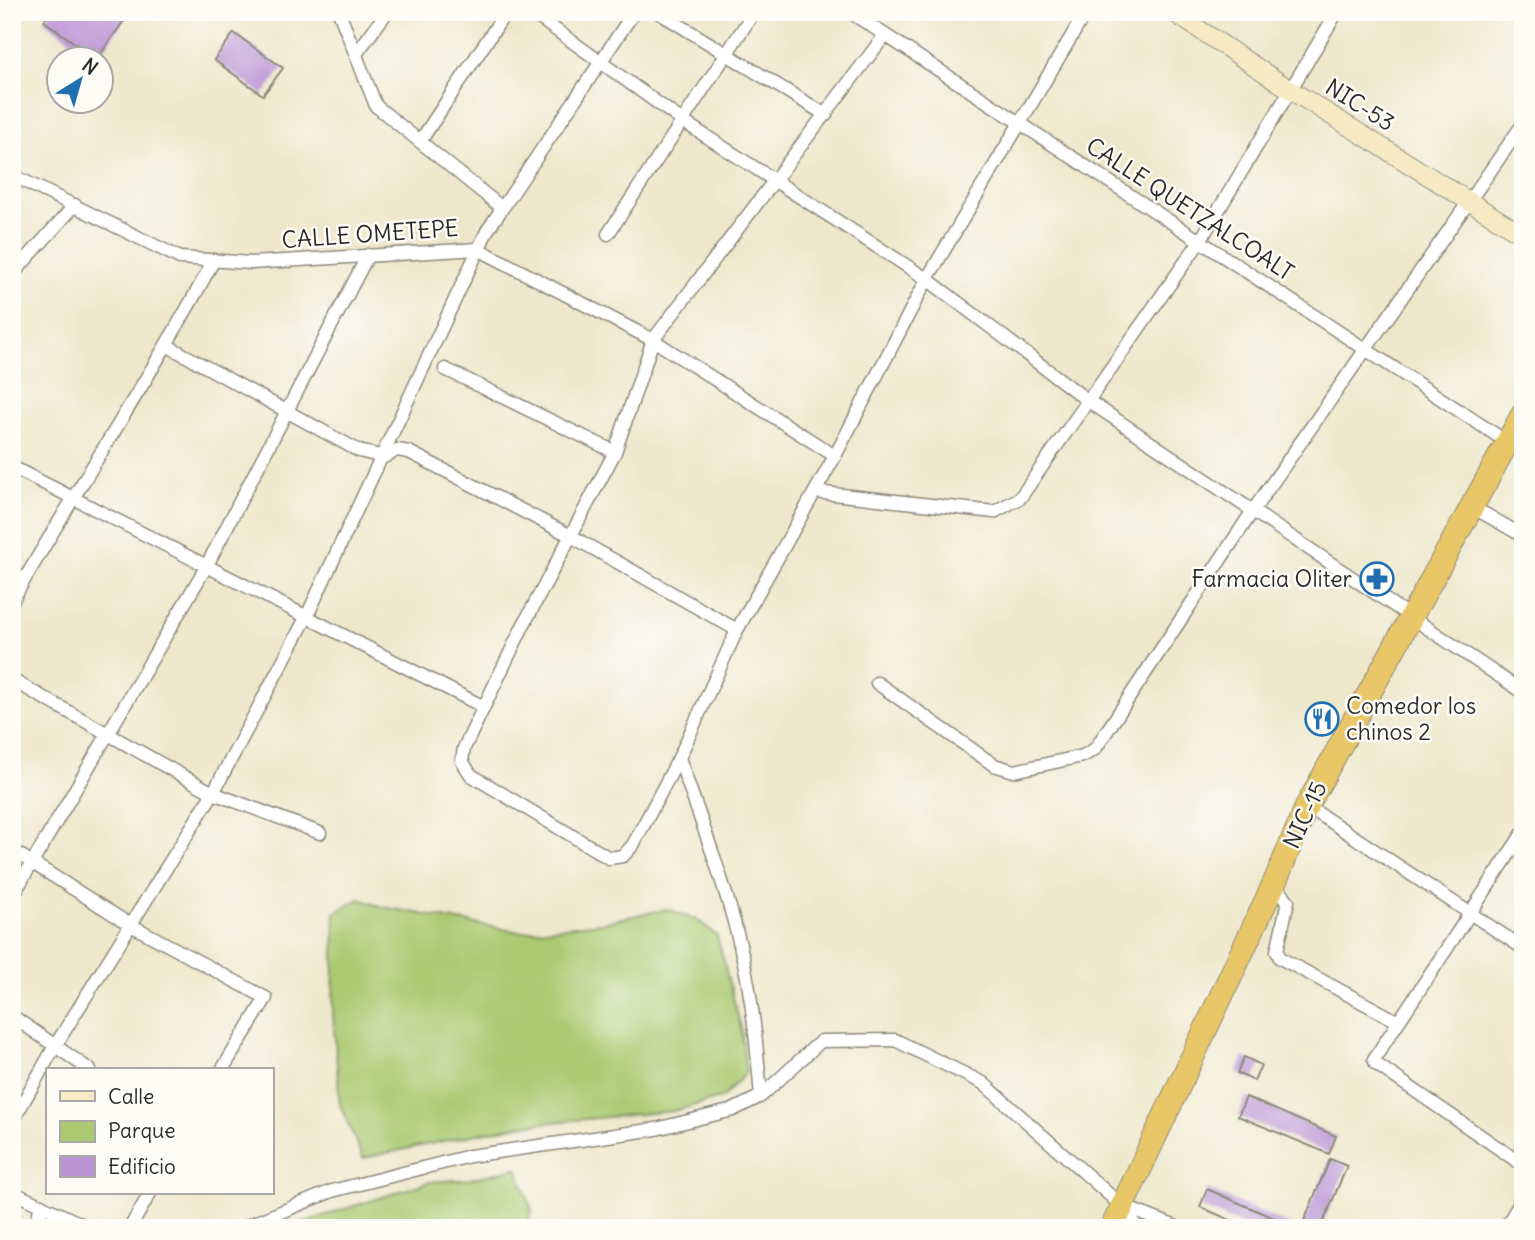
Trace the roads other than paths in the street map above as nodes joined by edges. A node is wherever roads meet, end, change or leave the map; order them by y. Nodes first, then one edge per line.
1 (339, 12) edge
2 (387, 12) edge
3 (506, 12) edge
4 (531, 12) edge
5 (634, 12) edge
6 (658, 12) edge
7 (754, 12) edge
8 (850, 12) edge
9 (1086, 12) edge
10 (1173, 12) edge
11 (1337, 12) edge
12 (885, 35) junction
13 (356, 54) junction
14 (727, 55) junction
15 (601, 63) junction
16 (1292, 91) junction
17 (826, 115) junction
18 (684, 122) junction
19 (1018, 122) junction
20 (1523, 124) edge
21 (421, 140) junction
22 (12, 175) edge
23 (776, 182) junction
24 (1469, 203) junction
25 (75, 205) junction
26 (502, 208) junction
27 (608, 234) dead end
28 (1523, 235) edge
29 (1200, 241) junction
30 (478, 249) junction
31 (368, 255) junction
32 (214, 260) junction
33 (12, 275) edge
34 (927, 279) junction
35 (653, 340) junction
36 (168, 346) junction
37 (1367, 350) junction
38 (445, 369) dead end
39 (1087, 400) junction
40 (287, 414) junction
41 (1523, 414) edge
42 (1507, 442) junction
43 (615, 452) junction
44 (835, 456) junction
45 (384, 457) junction
46 (12, 467) edge
47 (815, 492) junction
48 (73, 496) junction
49 (1471, 506) junction
50 (1252, 512) junction
51 (570, 536) junction
52 (1523, 536) edge
53 (206, 568) junction
54 (12, 601) edge
55 (307, 616) junction
56 (1410, 618) junction
57 (737, 630) junction
58 (12, 680) edge
59 (877, 683) dead end
60 (1523, 692) edge
61 (482, 706) junction
62 (110, 735) junction
63 (679, 758) junction
64 (213, 793) junction
65 (1307, 806) junction
66 (1523, 832) edge
67 (320, 833) dead end
68 (12, 850) edge
69 (33, 864) junction
70 (1274, 884) junction
71 (12, 897) edge
72 (1470, 913) junction
73 (129, 925) junction
74 (1523, 948) edge
75 (12, 1016) edge
76 (1397, 1021) junction
77 (55, 1045) junction
78 (87, 1068) edge
79 (223, 1068) edge
80 (761, 1096) junction
81 (12, 1122) edge
82 (1523, 1165) edge
83 (12, 1192) edge
84 (149, 1194) edge
85 (1523, 1198) edge
86 (41, 1205) junction
87 (1122, 1206) junction
88 (35, 1228) edge
89 (90, 1228) edge
90 (130, 1228) edge
91 (242, 1228) edge
92 (1112, 1228) edge
93 (1138, 1228) edge
94 (1179, 1228) edge
95 (1505, 1228) edge

1 - 13 street
2 - 13 street
3 - 21 street
4 - 15 street
5 - 15 street
6 - 14 street
7 - 14 street
8 - 12 street, CALLE QUETZALCOALT
9 - 19 street
10 - 16 main road, NIC-53 / NIC-53
11 - 16 street
12 - 17 street
12 - 19 street, CALLE QUETZALCOALT
13 - 21 street
14 - 17 street
14 - 18 street
15 - 18 street
15 - 26 street
16 - 24 main road, NIC-53 / NIC-53
16 - 29 street
17 - 23 street
18 - 23 street
18 - 27 street
19 - 29 street, CALLE QUETZALCOALT
19 - 34 street
20 - 24 street
21 - 26 street
22 - 25 street, CALLE OMETEPE
23 - 34 street
23 - 35 street
24 - 28 main road, NIC-53 / NIC-53
24 - 37 street
25 - 32 street, CALLE OMETEPE
25 - 33 street
26 - 30 street
29 - 37 street, CALLE QUETZALCOALT
29 - 39 street
30 - 31 street, CALLE OMETEPE
30 - 35 street, CALLE OMETEPE
30 - 45 street
31 - 32 street, CALLE OMETEPE
31 - 40 street
32 - 36 street
34 - 39 street
34 - 44 street
35 - 43 street
35 - 44 street, CALLE OMETEPE
36 - 40 street
36 - 48 street
37 - 42 street, CALLE QUETZALCOALT
37 - 50 street
38 - 43 street
39 - 47 street
39 - 50 street
40 - 45 street
40 - 53 street
41 - 42 highway, NIC-15 / NIC-15
42 - 49 highway, NIC-15 / NIC-15
43 - 51 street
44 - 47 street
45 - 51 street
45 - 55 street
46 - 48 street
47 - 57 street
48 - 53 street
48 - 54 street
49 - 52 street
49 - 56 highway, NIC-15 / NIC-15
50 - 56 street
50 - 59 street
51 - 57 street
51 - 61 street
53 - 55 street
53 - 62 street
55 - 61 street
55 - 64 street
56 - 60 street
56 - 65 highway, NIC-15 / NIC-15
57 - 63 street
58 - 62 street
61 - 63 street
62 - 64 street
62 - 69 street
63 - 80 street
64 - 67 street
64 - 73 street
65 - 70 highway, NIC-15 / NIC-15
65 - 72 street
66 - 72 street
68 - 69 street
69 - 71 street
69 - 73 street
70 - 76 street
70 - 87 highway, NIC-15 / NIC-15
72 - 74 street
72 - 76 street
73 - 77 street
73 - 79 street
75 - 77 street
76 - 82 street
77 - 78 street
77 - 81 street
80 - 87 street
80 - 91 street
83 - 86 street
84 - 90 street
85 - 95 street
86 - 88 street
86 - 89 street
87 - 92 highway, NIC-15 / NIC-15
87 - 93 street
87 - 94 street

